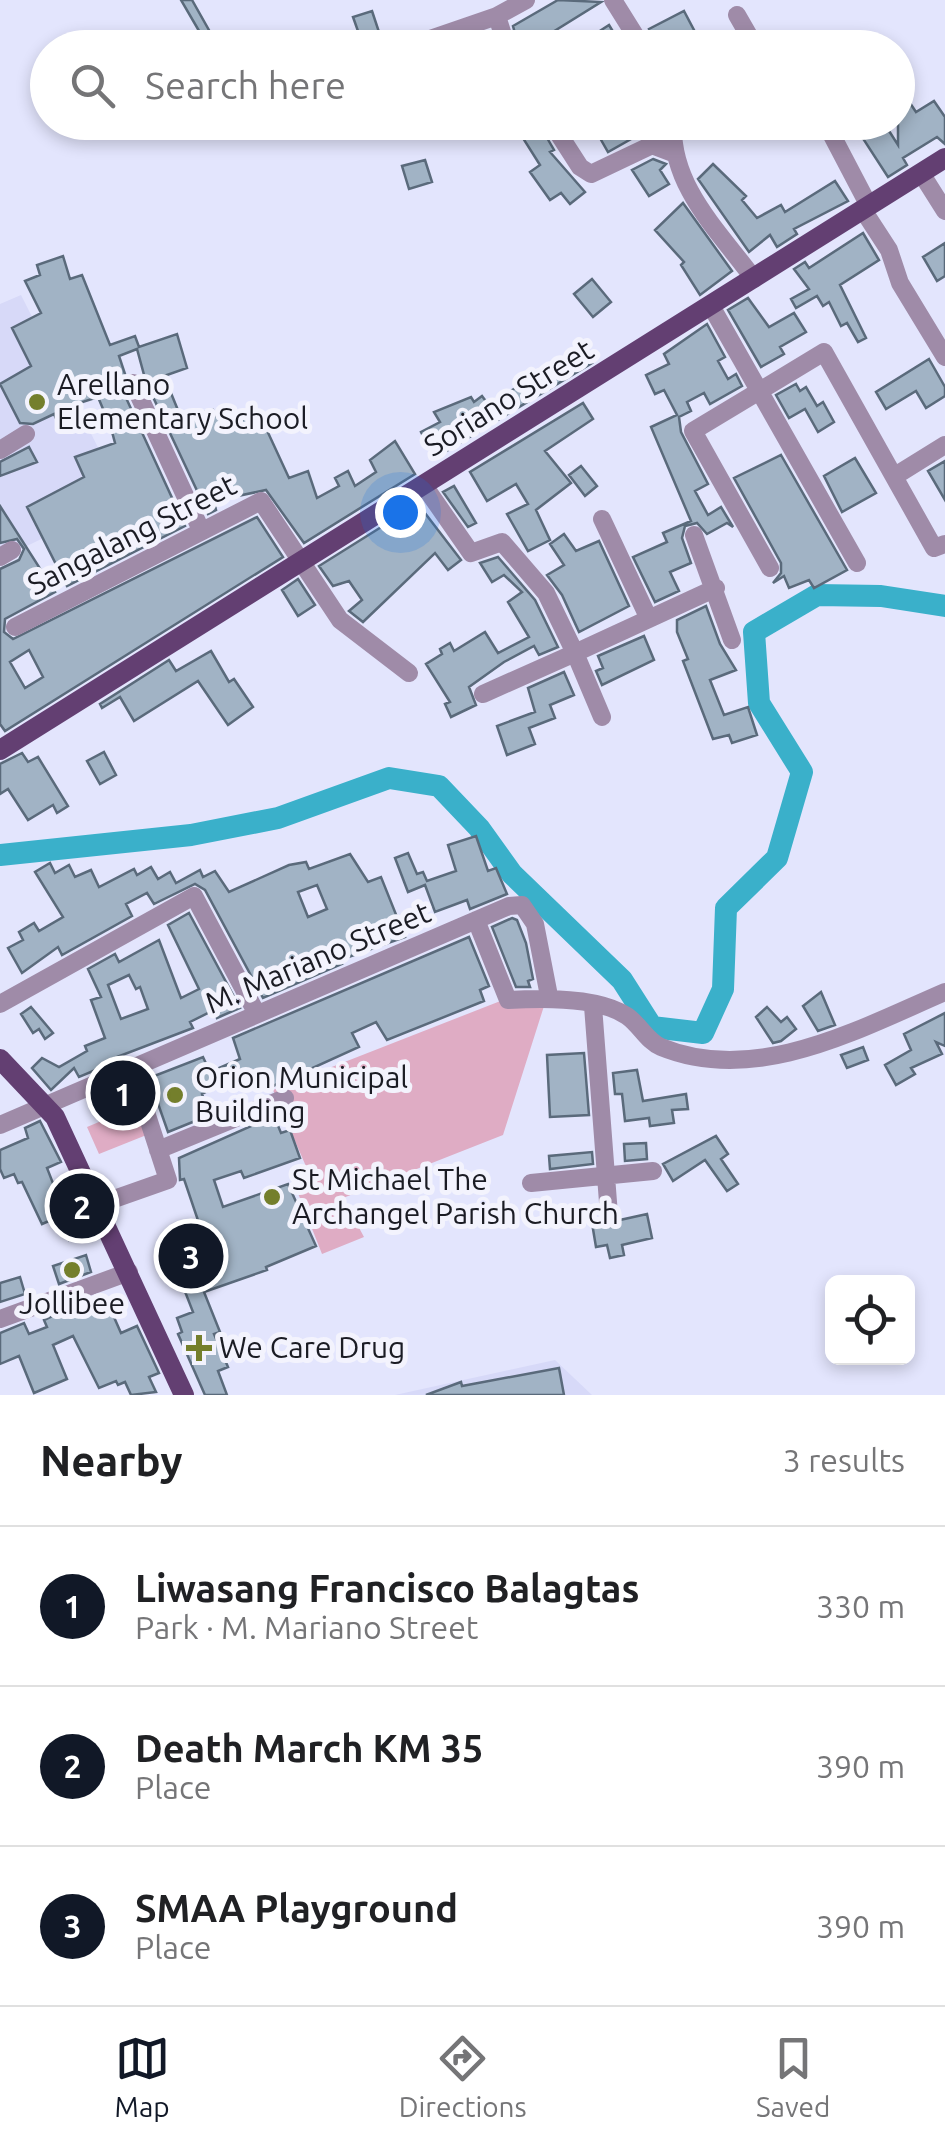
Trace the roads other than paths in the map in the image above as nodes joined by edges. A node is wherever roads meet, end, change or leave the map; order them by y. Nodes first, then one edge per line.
1 (526, 0) edge
2 (613, 0) edge
3 (497, 16) junction
4 (737, 16) dead end
5 (456, 30) edge
6 (501, 30) edge
7 (632, 30) edge
8 (745, 30) edge
9 (563, 140) edge
10 (674, 140) edge
11 (833, 140) edge
12 (674, 153) junction
13 (945, 158) edge
14 (921, 172) junction
15 (866, 208) junction
16 (945, 212) edge
17 (754, 278) junction
18 (711, 306) junction
19 (945, 356) edge
20 (132, 383) dead end
21 (757, 392) junction
22 (26, 434) dead end
23 (945, 445) edge
24 (0, 450) edge
25 (896, 476) junction
26 (424, 487) junction
27 (602, 519) dead end
28 (201, 530) junction
29 (694, 535) dead end
30 (945, 544) edge
31 (857, 563) dead end
32 (300, 566) junction
33 (770, 568) dead end
34 (716, 588) junction
35 (648, 617) junction
36 (15, 627) dead end
37 (732, 640) dead end
38 (575, 653) junction
39 (410, 674) dead end
40 (482, 694) dead end
41 (602, 716) dead end
42 (2, 744) edge
43 (476, 920) junction
44 (945, 992) edge
45 (549, 996) junction
46 (0, 1004) edge
47 (593, 1006) junction
48 (257, 1014) junction
49 (0, 1059) edge
50 (132, 1069) junction
51 (285, 1098) dead end
52 (48, 1106) junction
53 (0, 1125) edge
54 (158, 1150) junction
55 (653, 1171) dead end
56 (606, 1175) junction
57 (531, 1183) dead end
58 (97, 1205) junction
59 (609, 1215) dead end
60 (128, 1272) junction
61 (0, 1319) edge
62 (184, 1395) edge

1 - 3 street
2 - 7 street
3 - 5 street
3 - 6 street
4 - 8 street
9 - 12 street
10 - 12 street
11 - 15 street
12 - 17 street
13 - 14 main road, Soriano Street
14 - 15 main road, Soriano Street
14 - 16 street
15 - 17 main road, Soriano Street
15 - 19 street
17 - 18 main road, Soriano Street
18 - 21 street
18 - 26 main road, Soriano Street
20 - 28 street
21 - 25 street
21 - 31 street
21 - 33 street
22 - 24 street
23 - 25 street
25 - 30 street
26 - 32 main road, Soriano Street
26 - 38 street
27 - 35 street
28 - 32 street, Sangalang Street
28 - 36 street, Sangalang Street
29 - 34 street
32 - 39 street
32 - 42 main road, Soriano Street
34 - 35 street
34 - 37 street
35 - 38 street
38 - 40 street
38 - 41 street
43 - 45 street
43 - 45 street, M. Mariano Street
43 - 48 street, M. Mariano Street
44 - 47 street
45 - 47 street
46 - 48 street
47 - 56 street
48 - 50 street, M. Mariano Street
49 - 52 main road
50 - 52 street, M. Mariano Street
50 - 54 street
51 - 54 street
52 - 53 street, M. Mariano Street
52 - 58 main road
54 - 58 street
55 - 56 street
56 - 57 street
56 - 59 street
58 - 60 main road
60 - 61 street
60 - 62 main road

